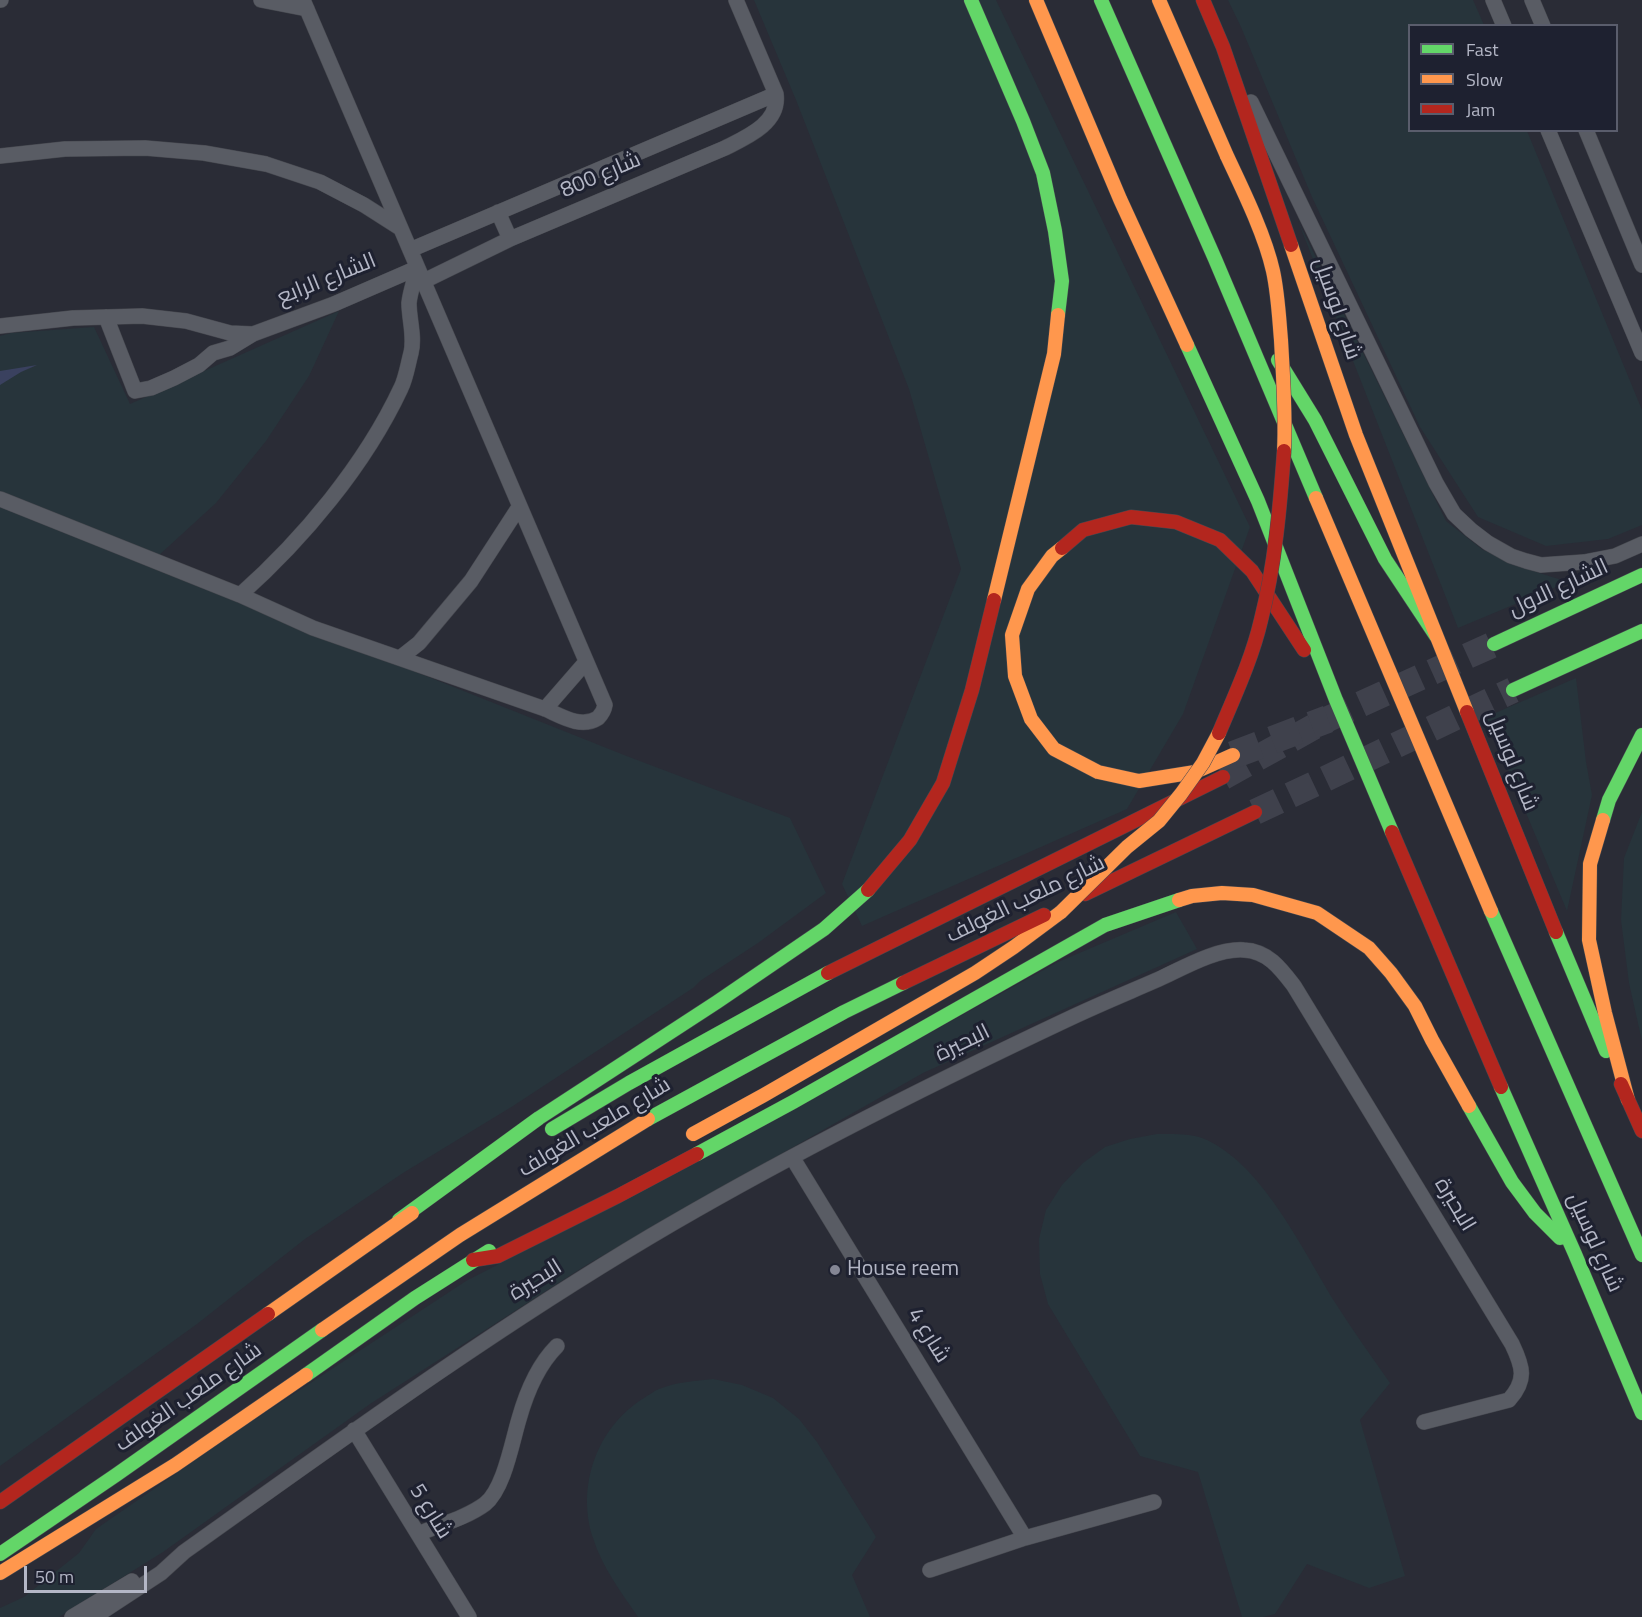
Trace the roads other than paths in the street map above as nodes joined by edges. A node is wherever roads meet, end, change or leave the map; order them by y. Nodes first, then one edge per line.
1 (261, 0) edge
2 (736, 0) edge
3 (971, 0) edge
4 (1036, 0) edge
5 (1101, 0) edge
6 (1159, 0) edge
7 (1203, 0) edge
8 (1493, 0) edge
9 (1532, 0) edge
10 (305, 4) edge
11 (1503, 24) edge
12 (1542, 24) edge
13 (1223, 47) junction
14 (1165, 48) dead end
15 (776, 94) junction
16 (1549, 132) edge
17 (1587, 132) edge
18 (1217, 136) junction
19 (0, 156) edge
20 (498, 212) junction
21 (400, 228) junction
22 (510, 239) junction
23 (410, 250) junction
24 (1215, 259) junction
25 (1642, 266) edge
26 (420, 274) junction
27 (106, 317) junction
28 (0, 326) edge
29 (253, 334) junction
30 (1642, 353) edge
31 (0, 499) edge
32 (519, 507) junction
33 (1642, 544) edge
34 (1511, 556) joint
35 (1642, 575) edge
36 (240, 595) junction
37 (1642, 631) edge
38 (1436, 636) junction
39 (1494, 644) tunnel mouth
40 (400, 658) junction
41 (585, 663) junction
42 (1513, 690) tunnel mouth
43 (1336, 700) junction
44 (545, 709) junction
45 (1642, 735) edge
46 (1233, 755) tunnel mouth
47 (1223, 777) tunnel mouth
48 (1255, 812) tunnel mouth
49 (1628, 1100) junction
50 (1642, 1131) edge
51 (539, 1137) dead end
52 (686, 1138) dead end
53 (519, 1149) dead end
54 (792, 1157) junction
55 (399, 1220) junction
56 (534, 1223) dead end
57 (1575, 1254) junction
58 (1642, 1255) edge
59 (473, 1260) junction
60 (556, 1346) dead end
61 (1642, 1413) edge
62 (1424, 1422) dead end
63 (354, 1430) junction
64 (0, 1502) edge
65 (1154, 1502) dead end
66 (418, 1534) junction
67 (1025, 1538) junction
68 (184, 1552) junction
69 (0, 1554) edge
70 (930, 1570) dead end
71 (0, 1573) edge
72 (72, 1617) edge
73 (94, 1617) edge
74 (469, 1617) edge

1 - 10 street
2 - 15 street
3 - 55 main road
4 - 43 main road, شارع لوسيل
5 - 24 main road, شارع لوسيل
6 - 18 main road
7 - 13 main road
8 - 11 street
9 - 12 street
10 - 21 street
13 - 34 street, شارع لوسيل
13 - 38 main road, شارع لوسيل
14 - 18 main road
15 - 20 street, شارع 800
15 - 22 street, شارع 800
16 - 30 street
17 - 25 street
18 - 52 main road, bridge
19 - 21 street
20 - 22 street
20 - 23 street, شارع 800
21 - 23 street
22 - 26 street, شارع 800
23 - 26 street
24 - 38 main road
24 - 58 main road, شارع لوسيل
26 - 29 street, الشارع الرابع
26 - 32 street
26 - 36 street
27 - 28 street, الشارع الرابع
27 - 29 street, الشارع الرابع
27 - 29 street, الشارع الرابع
31 - 36 street
32 - 40 street
32 - 41 street
33 - 34 street, الشارع الاول
35 - 39 main road, الشارع الاول
36 - 40 street
37 - 42 main road
38 - 49 main road, شارع لوسيل
40 - 44 street
41 - 44 street
41 - 44 street
43 - 46 main road
43 - 57 main road, شارع لوسيل
45 - 49 main road
47 - 51 main road, شارع ملعب الغولف
48 - 69 main road, شارع ملعب الغولف
49 - 50 main road, شارع لوسيل
53 - 55 main road, شارع ملعب الغولف
54 - 62 street, البحيرة
54 - 63 street, البحيرة
54 - 67 street, شارع 4
55 - 64 main road, شارع ملعب الغولف
56 - 59 main road
57 - 59 main road
57 - 61 main road, شارع لوسيل
59 - 71 main road
60 - 66 street
63 - 66 street, شارع 5
63 - 68 street, البحيرة
65 - 67 street
66 - 74 street, شارع 5
67 - 70 street
68 - 72 street, البحيرة
68 - 73 street, البحيرة

